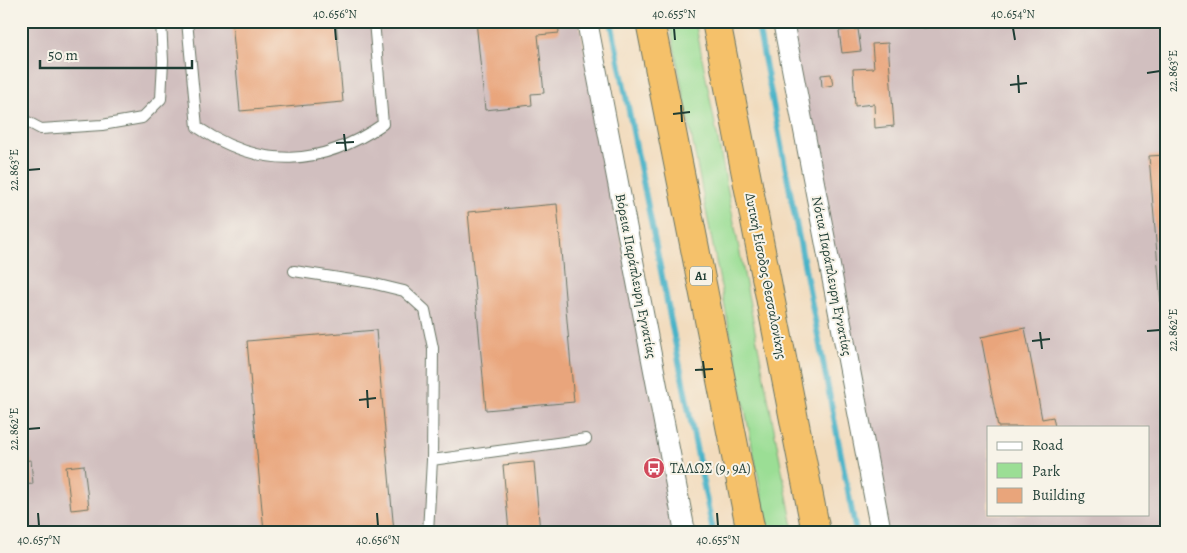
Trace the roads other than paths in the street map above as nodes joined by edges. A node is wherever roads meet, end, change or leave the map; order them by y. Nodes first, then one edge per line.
1 (161, 21) edge
2 (187, 21) edge
3 (374, 21) edge
4 (587, 21) edge
5 (650, 21) edge
6 (716, 21) edge
7 (783, 21) edge
8 (21, 107) edge
9 (294, 271) dead end
10 (586, 439) dead end
11 (432, 460) junction
12 (428, 532) edge
13 (685, 532) edge
14 (752, 532) edge
15 (816, 532) edge
16 (881, 532) edge

1 - 8 lane
2 - 3 lane
4 - 13 street, Βόρεια Παράπλευρη Εγνατίας
5 - 14 highway, Α1
6 - 15 highway, Δυτική Είσοδος Θεσσαλονίκης
7 - 16 street, Νότια Παράπλευρη Εγνατίας
9 - 11 lane
10 - 11 lane
11 - 12 lane

